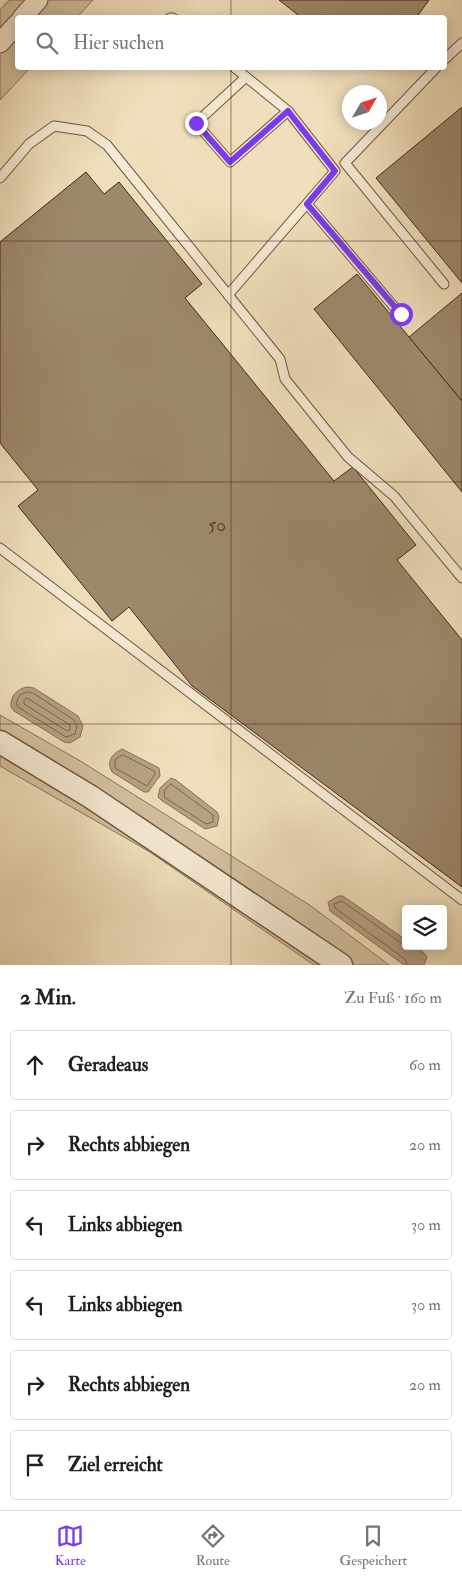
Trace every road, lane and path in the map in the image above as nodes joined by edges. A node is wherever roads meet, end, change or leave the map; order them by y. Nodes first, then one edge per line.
1 (38, 0) edge
2 (25, 15) edge
3 (15, 26) edge
4 (0, 43) edge
5 (462, 43) edge
6 (447, 57) edge
7 (237, 70) edge
8 (434, 70) edge
9 (246, 77) junction
10 (288, 111) junction
11 (345, 163) junction
12 (335, 171) junction
13 (0, 178) edge
14 (307, 204) junction
15 (444, 284) dead end
16 (228, 295) junction
17 (401, 314) dead end
18 (0, 548) edge
19 (462, 578) edge
20 (0, 742) edge
21 (462, 900) edge
22 (342, 965) edge

1 - 2 street
3 - 4 street
5 - 6 lane
7 - 9 lane
8 - 11 lane
9 - 10 lane
9 - 10 lane
10 - 12 lane
11 - 12 lane
11 - 15 lane
12 - 14 lane
13 - 16 lane
14 - 16 lane
14 - 17 lane
16 - 19 lane
18 - 21 lane
20 - 22 street

